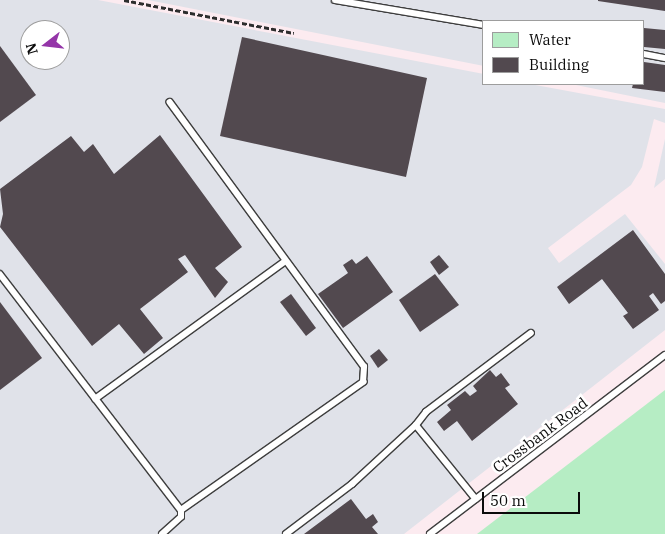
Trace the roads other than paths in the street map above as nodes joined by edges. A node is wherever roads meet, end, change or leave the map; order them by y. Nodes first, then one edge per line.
1 (335, 0) edge
2 (482, 25) edge
3 (645, 54) edge
4 (665, 58) edge
5 (170, 103) dead end
6 (284, 262) junction
7 (0, 274) edge
8 (531, 333) dead end
9 (665, 355) edge
10 (96, 399) junction
11 (416, 425) junction
12 (476, 499) junction
13 (181, 510) junction
14 (162, 534) edge
15 (286, 534) edge
16 (430, 534) edge

1 - 2 lane
3 - 4 lane
5 - 6 lane
6 - 10 lane
6 - 13 lane
7 - 10 lane
8 - 11 lane
9 - 12 lane, Crossbank Road
10 - 13 lane
11 - 12 lane
11 - 15 lane
12 - 16 lane, Crossbank Road
13 - 14 lane

